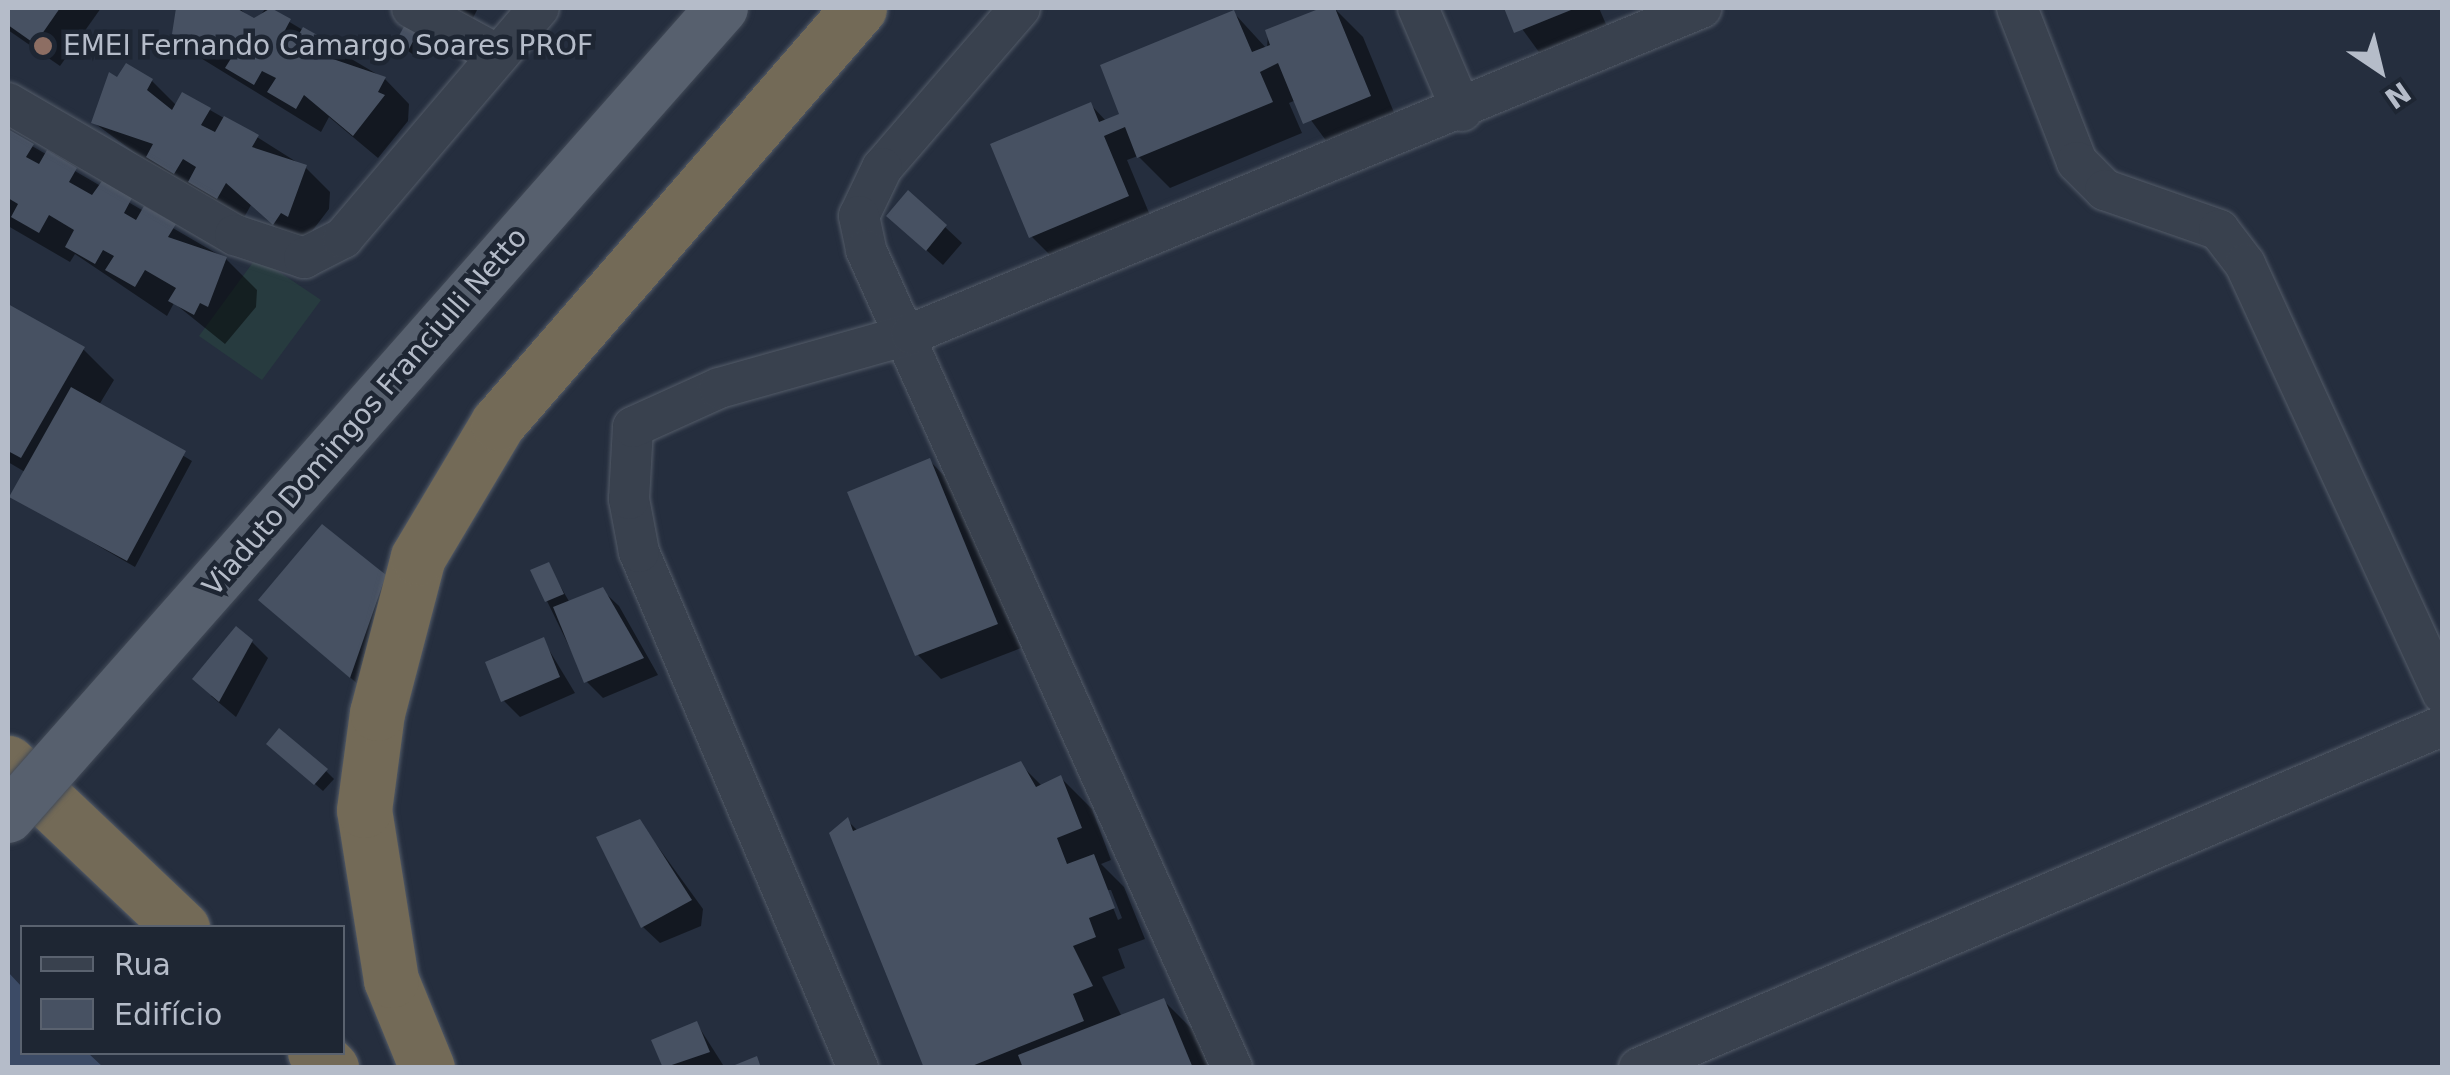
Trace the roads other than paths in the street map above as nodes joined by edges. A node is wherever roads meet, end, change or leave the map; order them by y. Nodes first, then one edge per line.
1 (412, 8) edge
2 (538, 8) edge
3 (722, 8) edge
4 (859, 8) edge
5 (1020, 8) edge
6 (1418, 8) edge
7 (1701, 8) edge
8 (2018, 8) edge
9 (498, 55) junction
10 (8, 104) edge
11 (1462, 111) junction
12 (911, 334) junction
13 (2442, 692) edge
14 (2442, 726) edge
15 (8, 762) edge
16 (8, 817) edge
17 (179, 925) edge
18 (427, 1068) edge
19 (858, 1068) edge
20 (1232, 1068) edge
21 (1639, 1068) edge

1 - 9 street
2 - 9 street
3 - 16 main road, Viaduto Domingos Franciulli Netto, bridge
4 - 18 highway
5 - 12 street
6 - 11 street
7 - 11 street
8 - 13 street
9 - 10 street
11 - 12 street
12 - 19 street
12 - 20 street
14 - 21 street
15 - 17 highway

